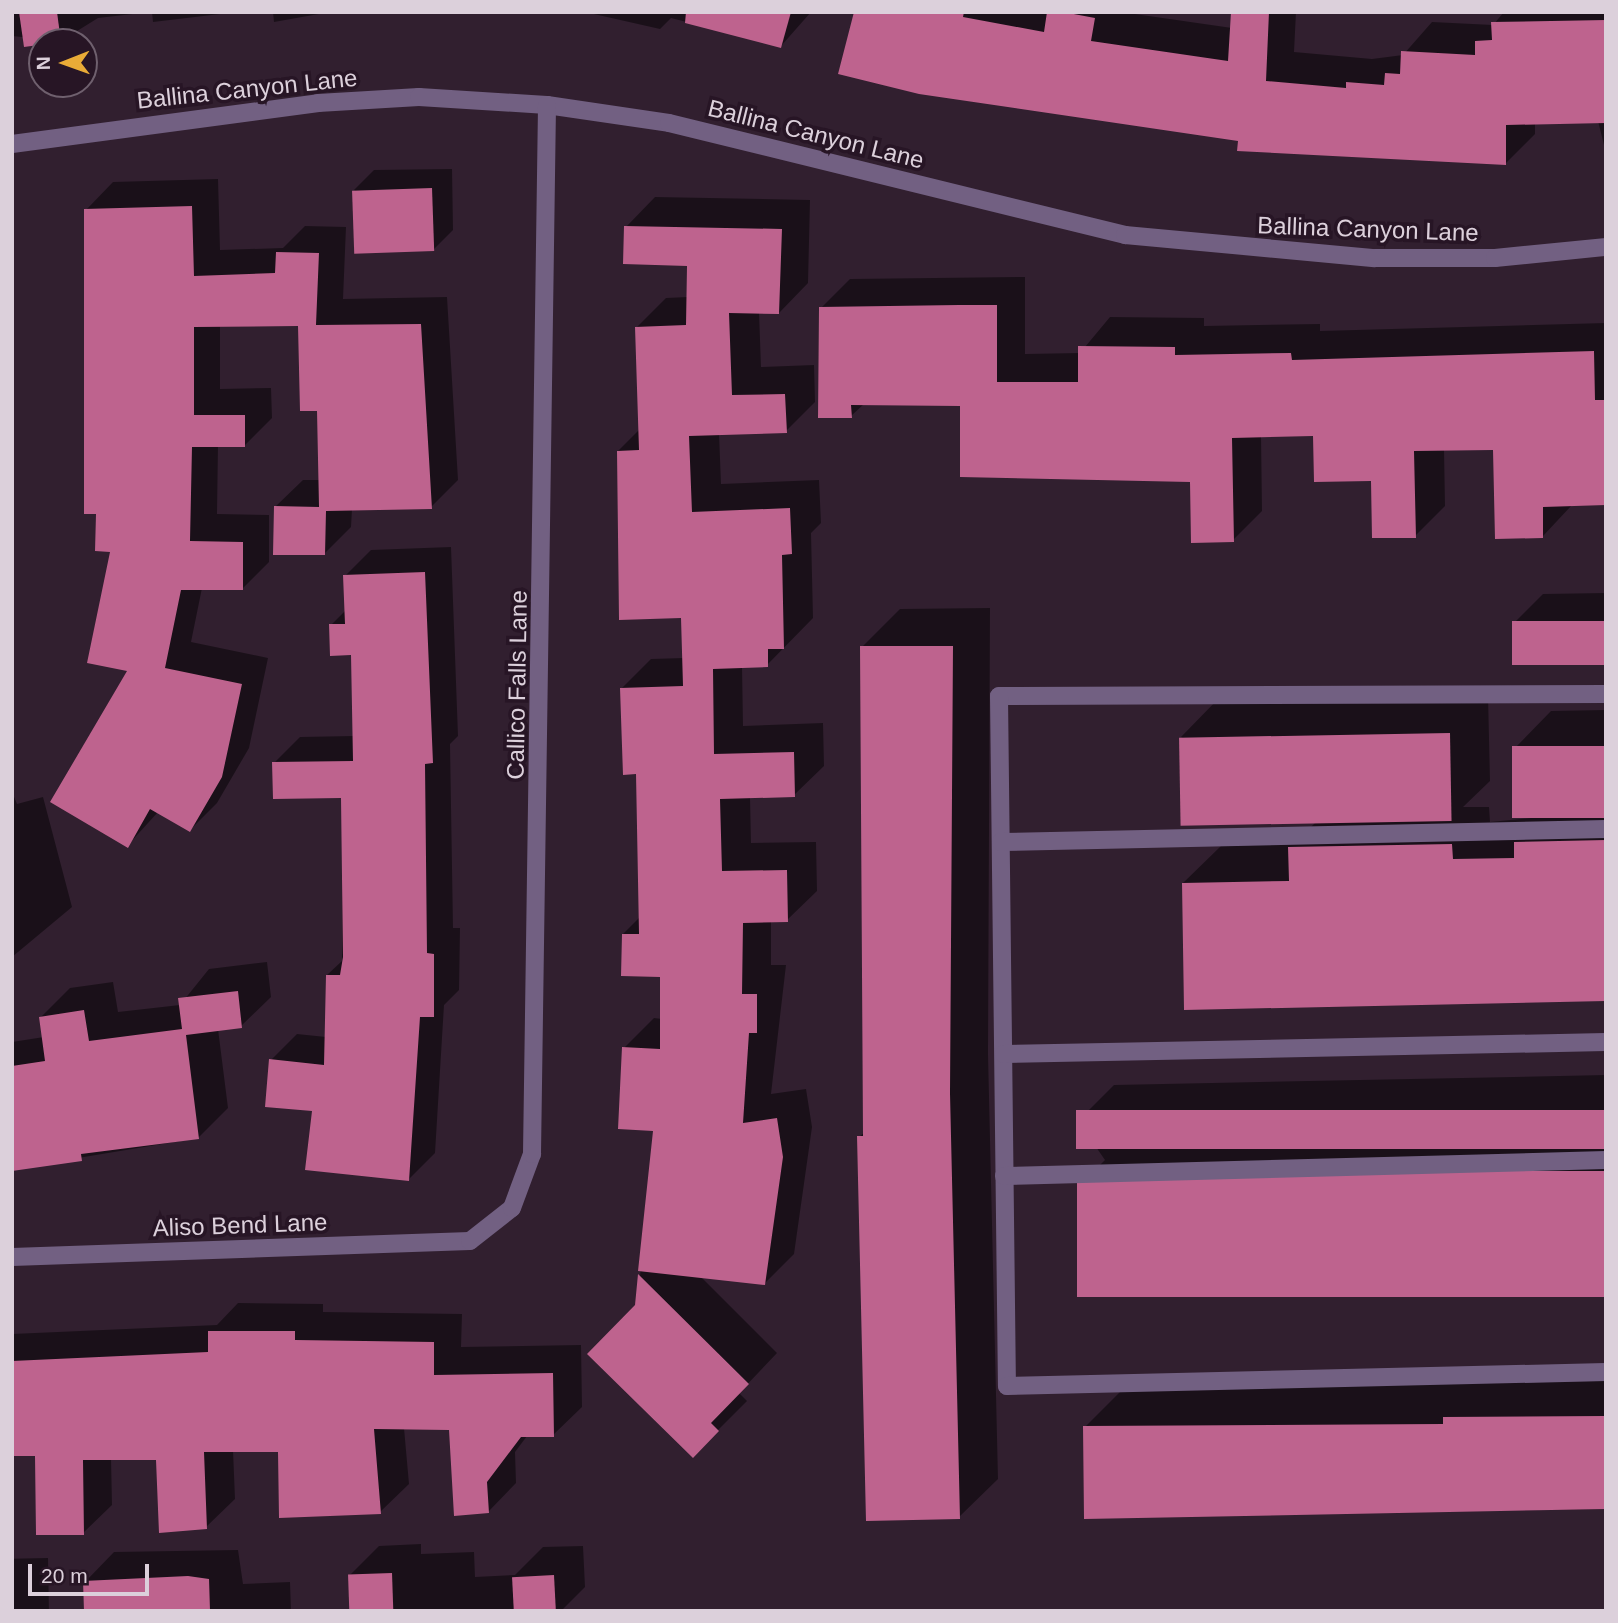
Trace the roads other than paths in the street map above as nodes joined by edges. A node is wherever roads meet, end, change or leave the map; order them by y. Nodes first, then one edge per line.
1 (547, 105) junction
2 (12, 144) edge
3 (1606, 247) edge
4 (1606, 694) edge
5 (1606, 829) edge
6 (1001, 842) junction
7 (1606, 1042) edge
8 (1004, 1054) junction
9 (1606, 1160) edge
10 (1004, 1176) junction
11 (470, 1241) joint
12 (12, 1257) edge
13 (1606, 1373) edge

1 - 2 street, Ballina Canyon Lane
1 - 3 street, Ballina Canyon Lane
1 - 11 street, Callico Falls Lane
4 - 6 street
5 - 6 street
6 - 8 street
7 - 8 street
8 - 10 street
9 - 10 street
10 - 13 street
11 - 12 street, Aliso Bend Lane

